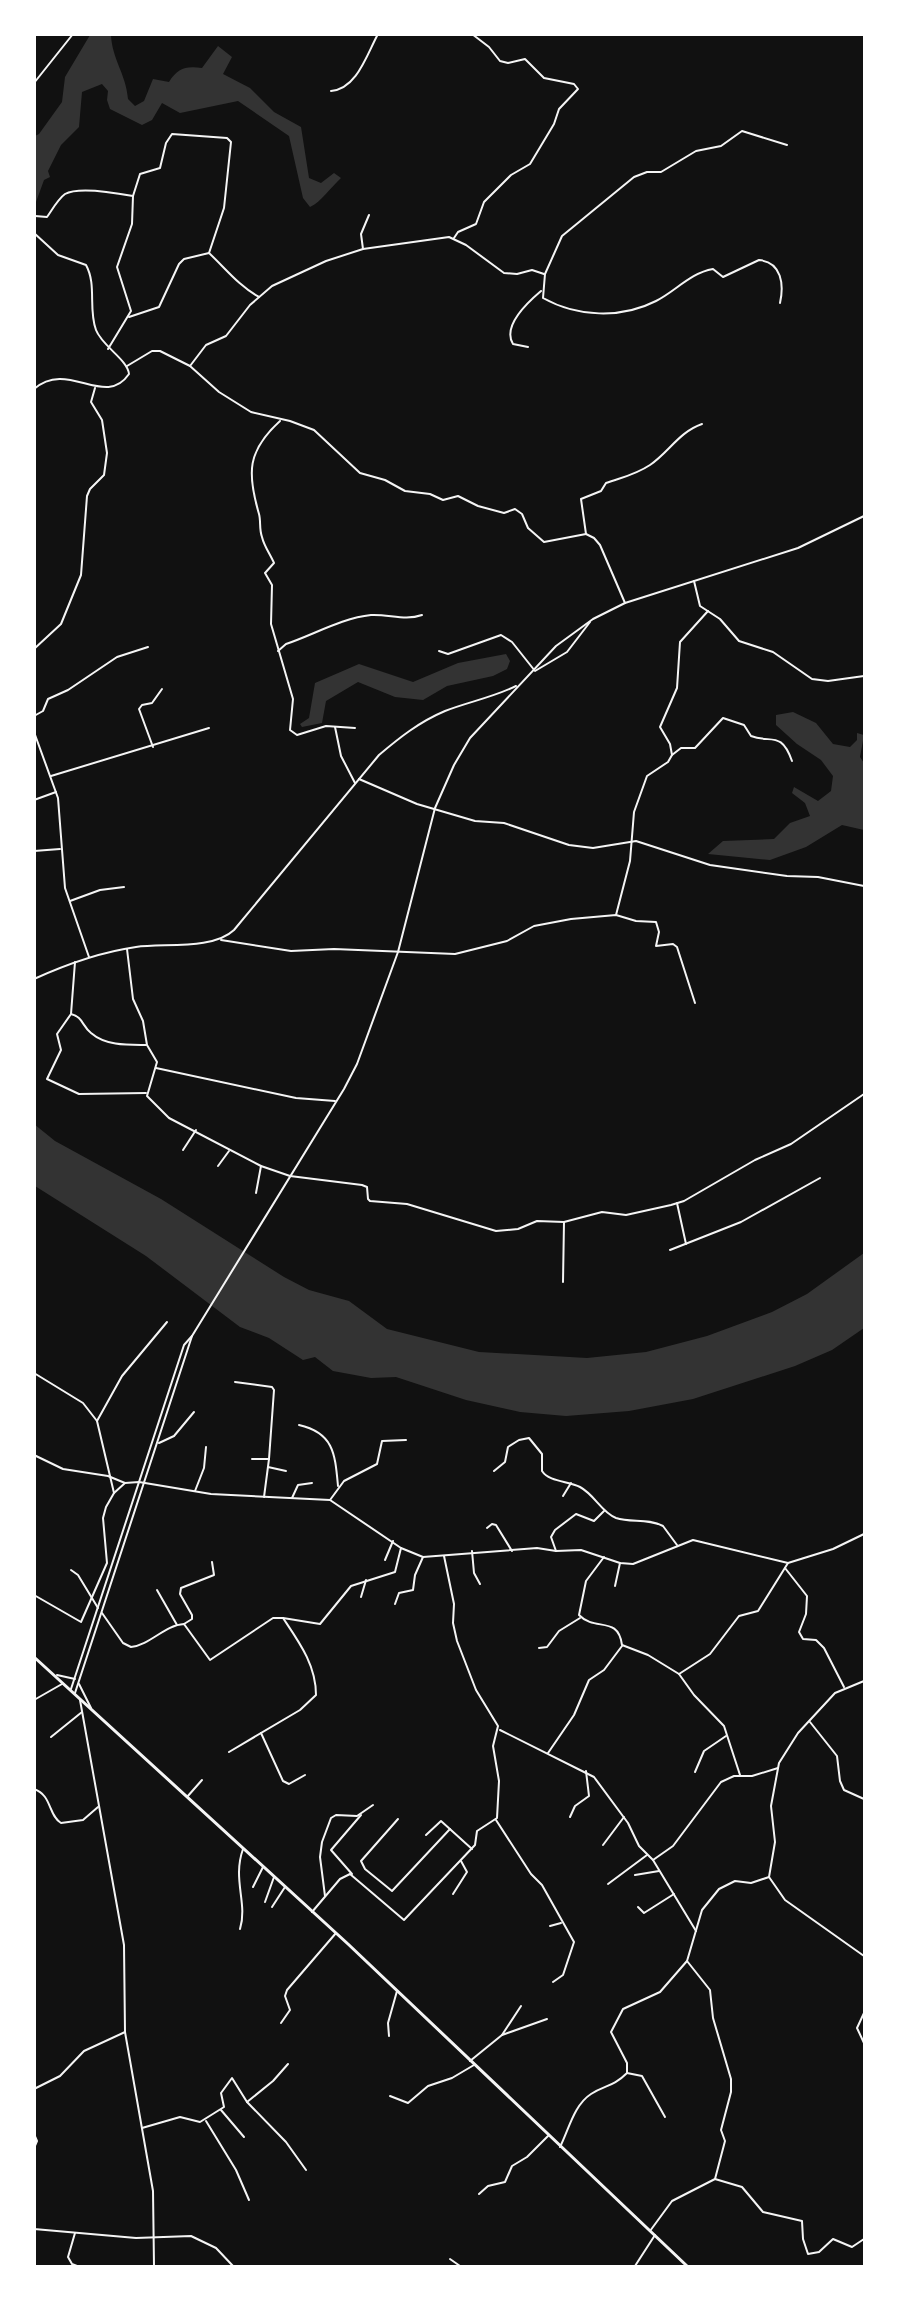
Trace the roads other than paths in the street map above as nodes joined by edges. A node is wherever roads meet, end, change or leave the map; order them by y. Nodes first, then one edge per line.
1 (73, 34) edge
2 (378, 34) edge
3 (472, 34) edge
4 (34, 82) edge
5 (331, 92) dead end
6 (787, 146) dead end
7 (133, 196) junction
8 (34, 206) edge
9 (369, 215) dead end
10 (36, 216) edge
11 (34, 221) edge
12 (34, 233) edge
13 (454, 238) junction
14 (363, 249) junction
15 (209, 253) junction
16 (545, 274) junction
17 (542, 290) junction
18 (260, 297) junction
19 (780, 303) dead end
20 (128, 317) junction
21 (528, 347) dead end
22 (108, 349) junction
23 (127, 366) junction
24 (190, 366) junction
25 (95, 388) junction
26 (34, 389) edge
27 (280, 420) junction
28 (702, 424) dead end
29 (864, 516) edge
30 (586, 534) junction
31 (694, 581) junction
32 (625, 603) junction
33 (708, 611) junction
34 (422, 615) dead end
35 (593, 619) junction
36 (148, 647) dead end
37 (34, 650) edge
38 (279, 651) junction
39 (439, 651) dead end
40 (535, 671) junction
41 (864, 676) edge
42 (519, 684) junction
43 (162, 689) dead end
44 (34, 716) edge
45 (335, 726) junction
46 (209, 728) dead end
47 (355, 728) dead end
48 (34, 732) edge
49 (153, 747) junction
50 (672, 755) junction
51 (792, 761) dead end
52 (51, 776) junction
53 (359, 779) junction
54 (355, 783) junction
55 (56, 792) junction
56 (34, 800) edge
57 (435, 808) junction
58 (633, 841) junction
59 (60, 849) junction
60 (34, 851) edge
61 (864, 886) edge
62 (124, 887) dead end
63 (70, 901) junction
64 (616, 915) junction
65 (222, 940) junction
66 (127, 949) junction
67 (398, 952) junction
68 (89, 957) junction
69 (75, 962) junction
70 (34, 979) edge
71 (695, 1004) dead end
72 (71, 1014) junction
73 (147, 1045) junction
74 (155, 1068) junction
75 (146, 1093) junction
76 (864, 1094) edge
77 (335, 1101) junction
78 (196, 1130) junction
79 (183, 1150) dead end
80 (228, 1151) junction
81 (218, 1166) dead end
82 (261, 1166) junction
83 (290, 1176) junction
84 (820, 1178) dead end
85 (256, 1193) dead end
86 (677, 1203) junction
87 (564, 1222) junction
88 (687, 1245) junction
89 (670, 1250) dead end
90 (563, 1282) dead end
91 (167, 1322) dead end
92 (192, 1336) junction
93 (34, 1373) edge
94 (235, 1382) dead end
95 (194, 1412) dead end
96 (97, 1420) junction
97 (299, 1425) dead end
98 (406, 1440) dead end
99 (159, 1443) junction
100 (206, 1446) dead end
101 (34, 1455) edge
102 (252, 1459) dead end
103 (270, 1459) junction
104 (268, 1467) junction
105 (286, 1471) dead end
106 (494, 1471) dead end
107 (108, 1476) junction
108 (139, 1482) junction
109 (145, 1483) junction
110 (312, 1483) dead end
111 (571, 1483) junction
112 (125, 1484) junction
113 (338, 1486) junction
114 (195, 1491) junction
115 (114, 1494) junction
116 (563, 1496) dead end
117 (264, 1497) junction
118 (292, 1498) junction
119 (330, 1500) junction
120 (604, 1511) junction
121 (487, 1528) dead end
122 (864, 1534) edge
123 (393, 1541) junction
124 (677, 1545) junction
125 (402, 1548) junction
126 (472, 1551) junction
127 (512, 1551) junction
128 (556, 1551) junction
129 (444, 1556) junction
130 (423, 1557) junction
131 (604, 1557) junction
132 (385, 1560) dead end
133 (212, 1562) dead end
134 (620, 1563) junction
135 (788, 1563) junction
136 (785, 1568) junction
137 (71, 1570) dead end
138 (366, 1580) junction
139 (480, 1584) dead end
140 (615, 1586) dead end
141 (157, 1590) dead end
142 (34, 1595) edge
143 (361, 1597) dead end
144 (91, 1598) junction
145 (394, 1604) dead end
146 (98, 1608) junction
147 (102, 1614) junction
148 (283, 1618) junction
149 (580, 1618) junction
150 (184, 1624) junction
151 (177, 1625) junction
152 (622, 1645) junction
153 (539, 1648) dead end
154 (34, 1657) edge
155 (679, 1674) junction
156 (57, 1675) junction
157 (75, 1679) junction
158 (864, 1681) edge
159 (79, 1682) junction
160 (64, 1683) junction
161 (844, 1687) junction
162 (71, 1689) junction
163 (75, 1693) junction
164 (79, 1696) junction
165 (34, 1700) edge
166 (91, 1708) junction
167 (82, 1712) junction
168 (809, 1721) junction
169 (499, 1729) junction
170 (261, 1733) junction
171 (726, 1736) junction
172 (51, 1737) dead end
173 (229, 1752) dead end
174 (548, 1753) junction
175 (777, 1768) junction
176 (586, 1771) junction
177 (695, 1772) dead end
178 (305, 1775) dead end
179 (740, 1775) junction
180 (202, 1780) dead end
181 (34, 1789) edge
182 (187, 1797) junction
183 (864, 1799) edge
184 (373, 1805) dead end
185 (98, 1807) junction
186 (362, 1815) junction
187 (570, 1817) dead end
188 (624, 1817) junction
189 (398, 1819) dead end
190 (496, 1820) junction
191 (450, 1829) junction
192 (426, 1835) dead end
193 (603, 1845) dead end
194 (243, 1849) junction
195 (472, 1849) junction
196 (647, 1855) junction
197 (653, 1860) junction
198 (461, 1861) junction
199 (263, 1867) junction
200 (659, 1871) junction
201 (635, 1875) dead end
202 (354, 1876) junction
203 (274, 1877) junction
204 (769, 1877) junction
205 (608, 1884) dead end
206 (253, 1887) dead end
207 (285, 1887) junction
208 (453, 1894) dead end
209 (674, 1894) junction
210 (325, 1896) junction
211 (265, 1902) dead end
212 (272, 1907) dead end
213 (638, 1907) dead end
214 (312, 1912) junction
215 (561, 1923) junction
216 (550, 1926) dead end
217 (240, 1929) dead end
218 (696, 1931) junction
219 (336, 1933) junction
220 (864, 1956) edge
221 (687, 1961) junction
222 (553, 1982) dead end
223 (397, 1991) junction
224 (521, 2006) dead end
225 (864, 2013) edge
226 (547, 2019) dead end
227 (281, 2023) dead end
228 (125, 2031) junction
229 (502, 2035) junction
230 (389, 2036) dead end
231 (864, 2043) edge
232 (470, 2061) junction
233 (288, 2064) dead end
234 (472, 2066) junction
235 (627, 2073) junction
236 (34, 2090) edge
237 (390, 2096) dead end
238 (247, 2103) junction
239 (221, 2110) junction
240 (665, 2117) dead end
241 (205, 2120) junction
242 (142, 2128) junction
243 (34, 2134) edge
244 (548, 2136) junction
245 (244, 2137) dead end
246 (560, 2147) junction
247 (34, 2148) edge
248 (306, 2170) dead end
249 (715, 2179) junction
250 (479, 2194) dead end
251 (249, 2200) dead end
252 (34, 2229) edge
253 (650, 2231) junction
254 (75, 2233) junction
255 (655, 2235) junction
256 (155, 2238) junction
257 (864, 2240) edge
258 (450, 2259) dead end
259 (77, 2266) edge
260 (154, 2266) edge
261 (233, 2266) edge
262 (460, 2266) edge
263 (634, 2266) edge
264 (687, 2266) edge

1 - 4 street
2 - 5 street
3 - 13 street
6 - 16 street
7 - 10 street
7 - 15 street
7 - 20 street
8 - 10 street
9 - 14 street
10 - 11 street
12 - 22 street
13 - 14 street
13 - 16 street
14 - 18 street
15 - 18 street
15 - 20 street
16 - 17 street
17 - 19 street
17 - 21 street
18 - 24 street
20 - 22 street
22 - 23 street
23 - 24 street
23 - 25 street
24 - 27 street
25 - 26 street
25 - 37 street
27 - 30 street
27 - 38 street
28 - 30 street
29 - 31 street
30 - 32 street
31 - 32 street
31 - 33 street
32 - 35 street
33 - 41 street
33 - 50 street
34 - 38 street
35 - 40 street
35 - 40 street
36 - 44 street
38 - 45 street
39 - 40 street
40 - 42 street
42 - 53 street
42 - 57 street
43 - 49 street
45 - 47 street
45 - 54 street
46 - 49 street
48 - 52 street
49 - 52 street
50 - 51 street
50 - 58 street
52 - 55 street
53 - 54 street
53 - 57 street
54 - 65 street
55 - 56 street
55 - 59 street
57 - 58 street
57 - 67 street
58 - 61 street
58 - 64 street
59 - 60 street
59 - 63 street
62 - 63 street
63 - 68 street
64 - 67 street
64 - 71 street
65 - 66 street
65 - 67 street
66 - 68 street
66 - 73 street
67 - 77 street
68 - 69 street
69 - 70 street
69 - 72 street
72 - 73 street
72 - 75 street
73 - 74 street
74 - 75 street
74 - 77 street
75 - 78 street
76 - 86 street
77 - 83 street
78 - 79 street
78 - 80 street
80 - 81 street
80 - 82 street
82 - 83 street
82 - 85 street
83 - 87 street
83 - 92 street
84 - 88 street
86 - 87 street
86 - 88 street
87 - 90 street
88 - 89 street
91 - 96 street
92 - 99 street
92 - 108 street
93 - 96 street
94 - 103 street
95 - 99 street
96 - 107 street
97 - 113 street
98 - 113 street
99 - 109 street
100 - 114 street
101 - 107 street
102 - 103 street
103 - 104 street
104 - 105 street
104 - 117 street
106 - 111 street
107 - 112 street
107 - 115 street
108 - 109 street
108 - 112 street
108 - 146 street
109 - 114 street
109 - 147 street
110 - 118 street
111 - 116 street
111 - 120 street
112 - 115 street
113 - 119 street
114 - 117 street
115 - 144 street
117 - 118 street
118 - 119 street
119 - 123 street
120 - 124 street
120 - 128 street
121 - 127 street
122 - 135 street
123 - 125 street
123 - 132 street
124 - 134 street
124 - 135 street
125 - 130 street
125 - 138 street
126 - 127 street
126 - 129 street
126 - 139 street
127 - 128 street
128 - 131 street
129 - 130 street
129 - 169 street
130 - 145 street
131 - 134 street
131 - 149 street
133 - 150 street
134 - 140 street
135 - 136 street
136 - 155 street
136 - 161 street
137 - 144 street
138 - 143 street
138 - 148 street
141 - 151 street
142 - 144 street
144 - 146 street
146 - 157 street
147 - 151 street
147 - 159 street
148 - 150 street
148 - 170 street
149 - 152 street
149 - 153 street
150 - 151 street
152 - 155 street
152 - 174 street
154 - 156 highway
155 - 171 street
156 - 157 street
156 - 160 highway
157 - 162 street
158 - 161 street
159 - 163 street
159 - 166 street
160 - 162 highway
160 - 165 street
161 - 168 street
162 - 163 highway
163 - 164 highway
164 - 166 highway
164 - 167 street
166 - 182 highway
167 - 172 street
167 - 185 street
168 - 175 street
168 - 183 street
169 - 174 street
169 - 190 street
170 - 173 street
170 - 178 street
171 - 177 street
171 - 179 street
174 - 176 street
175 - 179 street
175 - 204 street
176 - 187 street
176 - 188 street
179 - 197 street
180 - 182 street
181 - 185 street
182 - 194 highway
184 - 186 street
185 - 228 street
186 - 202 street
186 - 210 street
188 - 193 street
188 - 196 street
189 - 191 street
190 - 195 street
190 - 215 street
191 - 192 street
191 - 195 street
194 - 199 highway
194 - 217 street
195 - 198 street
196 - 197 street
196 - 205 street
197 - 200 street
198 - 202 street
198 - 208 street
199 - 203 highway
199 - 206 street
200 - 201 street
200 - 209 street
202 - 210 street
203 - 207 highway
203 - 211 street
204 - 218 street
204 - 220 street
207 - 212 street
207 - 214 highway
209 - 213 street
209 - 218 street
210 - 214 street
214 - 219 highway
215 - 216 street
215 - 222 street
218 - 221 street
219 - 223 highway
219 - 227 street
221 - 235 street
221 - 249 street
223 - 230 street
223 - 232 highway
224 - 229 street
225 - 231 street
226 - 229 street
228 - 236 street
228 - 242 street
229 - 232 street
232 - 234 highway
233 - 238 street
234 - 237 street
234 - 244 highway
235 - 240 street
235 - 246 street
238 - 239 street
238 - 248 street
239 - 241 street
239 - 245 street
241 - 242 street
241 - 251 street
242 - 256 street
243 - 247 street
244 - 246 highway
244 - 250 street
246 - 253 highway
249 - 253 street
249 - 257 street
252 - 254 street
253 - 255 highway
254 - 256 street
254 - 259 street
255 - 263 street
255 - 264 highway
256 - 260 street
256 - 261 street
258 - 262 street

